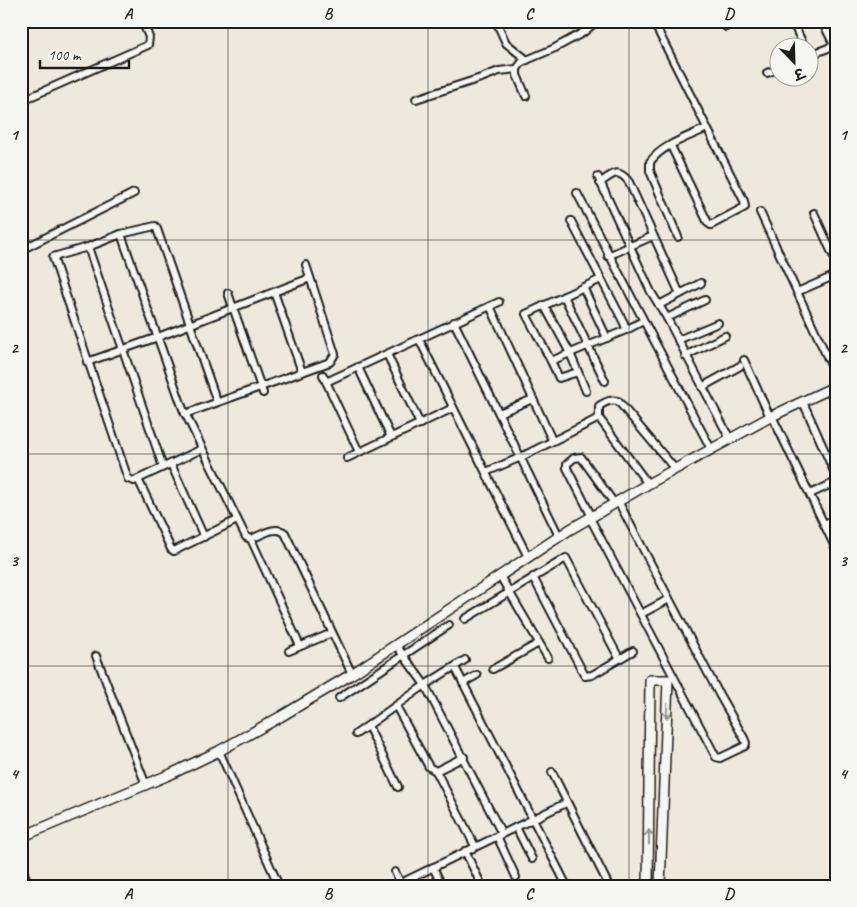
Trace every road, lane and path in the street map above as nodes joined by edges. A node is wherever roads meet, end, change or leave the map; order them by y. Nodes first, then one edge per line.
1 (142, 21) edge
2 (496, 21) edge
3 (597, 21) edge
4 (653, 21) edge
5 (792, 21) edge
6 (822, 21) edge
7 (800, 38) edge
8 (835, 45) edge
9 (820, 51) edge
10 (527, 60) junction
11 (517, 69) junction
12 (770, 72) edge
13 (767, 73) dead end
14 (526, 96) dead end
15 (416, 99) dead end
16 (21, 101) edge
17 (707, 128) junction
18 (671, 146) junction
19 (134, 193) dead end
20 (577, 193) dead end
21 (760, 212) dead end
22 (814, 213) dead end
23 (571, 221) dead end
24 (121, 234) junction
25 (653, 236) junction
26 (678, 237) dead end
27 (630, 246) junction
28 (88, 247) junction
29 (21, 250) edge
30 (608, 256) junction
31 (836, 262) edge
32 (306, 265) dead end
33 (836, 275) edge
34 (310, 278) junction
35 (601, 279) junction
36 (701, 284) dead end
37 (584, 287) junction
38 (274, 292) junction
39 (797, 292) junction
40 (228, 293) dead end
41 (680, 294) junction
42 (564, 296) junction
43 (705, 300) dead end
44 (499, 302) dead end
45 (659, 305) junction
46 (490, 306) junction
47 (544, 306) junction
48 (233, 308) junction
49 (666, 318) junction
50 (642, 321) junction
51 (454, 322) junction
52 (718, 323) dead end
53 (190, 325) junction
54 (626, 330) junction
55 (725, 336) dead end
56 (158, 337) junction
57 (607, 338) junction
58 (419, 339) junction
59 (678, 340) junction
60 (588, 346) junction
61 (123, 350) junction
62 (570, 353) junction
63 (387, 354) junction
64 (685, 356) junction
65 (551, 361) junction
66 (87, 362) junction
67 (358, 367) junction
68 (302, 372) junction
69 (578, 372) junction
70 (836, 376) edge
71 (605, 381) dead end
72 (702, 387) junction
73 (835, 388) edge
74 (262, 390) junction
75 (586, 390) dead end
76 (533, 399) junction
77 (217, 402) junction
78 (803, 402) junction
79 (454, 408) junction
80 (499, 413) junction
81 (185, 414) junction
82 (771, 417) junction
83 (599, 418) junction
84 (420, 424) junction
85 (391, 437) junction
86 (730, 439) junction
87 (552, 440) junction
88 (202, 449) junction
89 (711, 449) junction
90 (359, 452) junction
91 (521, 457) junction
92 (347, 458) dead end
93 (170, 464) junction
94 (163, 468) junction
95 (675, 470) junction
96 (486, 472) junction
97 (836, 476) edge
98 (138, 479) junction
99 (836, 482) edge
100 (648, 484) junction
101 (810, 494) junction
102 (616, 502) junction
103 (591, 517) junction
104 (836, 519) edge
105 (237, 520) junction
106 (824, 524) junction
107 (559, 536) junction
108 (204, 537) junction
109 (251, 539) junction
110 (836, 549) edge
111 (528, 557) junction
112 (500, 576) junction
113 (532, 577) junction
114 (510, 591) junction
115 (669, 599) junction
116 (641, 614) junction
117 (465, 619) dead end
118 (449, 625) dead end
119 (332, 633) junction
120 (540, 644) junction
121 (396, 645) junction
122 (300, 646) junction
123 (289, 651) dead end
124 (633, 651) dead end
125 (96, 656) dead end
126 (404, 656) junction
127 (548, 658) dead end
128 (619, 658) junction
129 (465, 660) dead end
130 (455, 667) junction
131 (493, 669) dead end
132 (352, 674) junction
133 (477, 675) dead end
134 (463, 683) junction
135 (425, 685) junction
136 (339, 698) dead end
137 (396, 706) junction
138 (368, 726) junction
139 (356, 734) dead end
140 (219, 751) junction
141 (464, 757) junction
142 (436, 771) junction
143 (552, 772) dead end
144 (146, 785) junction
145 (398, 787) dead end
146 (566, 803) junction
147 (533, 819) junction
148 (516, 827) junction
149 (500, 835) junction
150 (21, 837) edge
151 (475, 846) junction
152 (465, 851) junction
153 (532, 859) dead end
154 (21, 868) edge
155 (433, 868) junction
156 (395, 872) dead end
157 (516, 877) dead end
158 (402, 884) edge
159 (28, 886) edge
160 (279, 886) edge
161 (442, 886) edge
162 (482, 886) edge
163 (567, 886) edge
164 (609, 886) edge
165 (648, 886) edge
166 (660, 886) edge

1 - 16 street
2 - 10 street
3 - 10 street
4 - 17 street
5 - 7 street
6 - 8 street
8 - 9 street
10 - 11 street
11 - 14 street
11 - 15 street
12 - 13 street
17 - 18 street
17 - 18 street
18 - 26 street
19 - 29 street
20 - 30 street
21 - 39 street
22 - 31 street
23 - 35 street
24 - 28 street
24 - 53 street
24 - 56 street
25 - 27 street
25 - 27 street
25 - 41 street
27 - 30 street
27 - 45 street
28 - 61 street
28 - 66 street
30 - 50 street
32 - 34 street
33 - 39 street
34 - 38 street
34 - 68 street
35 - 37 street
35 - 54 street
36 - 41 street
37 - 42 street
37 - 57 street
38 - 48 street
38 - 68 street
39 - 70 street
40 - 48 street
41 - 45 street
42 - 47 street
42 - 60 street
43 - 49 street
44 - 46 street
45 - 49 street
46 - 51 street
46 - 76 street
47 - 62 street
47 - 65 street
48 - 53 street
48 - 74 street
49 - 59 street
50 - 54 street
50 - 89 street
51 - 58 street
51 - 80 street
52 - 59 street
53 - 56 street
53 - 77 street
54 - 57 street
55 - 64 street
56 - 61 street
56 - 81 street
57 - 60 street
58 - 63 street
58 - 79 street
59 - 64 street
60 - 62 street
60 - 71 street
61 - 66 street
61 - 94 street
62 - 65 street
62 - 69 street
63 - 67 street
63 - 84 street
64 - 72 street
65 - 69 street
66 - 98 street
67 - 85 street
67 - 90 street
68 - 74 street
69 - 75 street
72 - 82 street
72 - 86 street
73 - 78 street
74 - 77 street
76 - 80 street
76 - 87 street
77 - 81 street
78 - 82 street
78 - 97 street
79 - 84 street
79 - 96 street
80 - 91 street
81 - 88 street
82 - 86 street
82 - 101 street
83 - 87 street
83 - 95 street
83 - 100 street
84 - 85 street
85 - 90 street
86 - 89 street
87 - 91 street
88 - 93 street
88 - 105 street
89 - 95 street
90 - 92 street
91 - 96 street
91 - 107 street
93 - 94 street
93 - 108 street
94 - 98 street
95 - 100 street
96 - 111 street
98 - 108 street
99 - 101 street
100 - 102 street
101 - 106 street
102 - 103 street
102 - 103 street
102 - 115 street
103 - 107 street
103 - 116 street
104 - 106 street
105 - 108 street
105 - 109 street
106 - 110 street
107 - 111 street
109 - 119 street
109 - 122 street
111 - 112 street
112 - 114 street
112 - 121 street
113 - 114 street
113 - 128 street
113 - 128 street
114 - 117 street
114 - 120 street
115 - 116 street
115 - 116 street
118 - 126 street
119 - 122 street
119 - 132 street
120 - 127 street
120 - 131 street
121 - 126 street
121 - 132 street
122 - 123 street
124 - 128 street
125 - 144 street
126 - 135 street
126 - 136 street
129 - 130 street
130 - 134 street
130 - 135 street
132 - 140 street
133 - 134 street
134 - 147 street
135 - 137 street
135 - 141 street
137 - 138 street
137 - 142 street
138 - 139 street
138 - 145 street
140 - 144 street
140 - 160 street
141 - 142 street
141 - 149 street
142 - 151 street
143 - 146 street
144 - 150 street
146 - 147 street
146 - 164 street
147 - 148 street
147 - 163 street
148 - 149 street
148 - 153 street
149 - 151 street
149 - 157 street
151 - 152 street
152 - 155 street
152 - 162 street
154 - 159 street
155 - 158 street
155 - 161 street
156 - 158 street
165 -> 166 street

